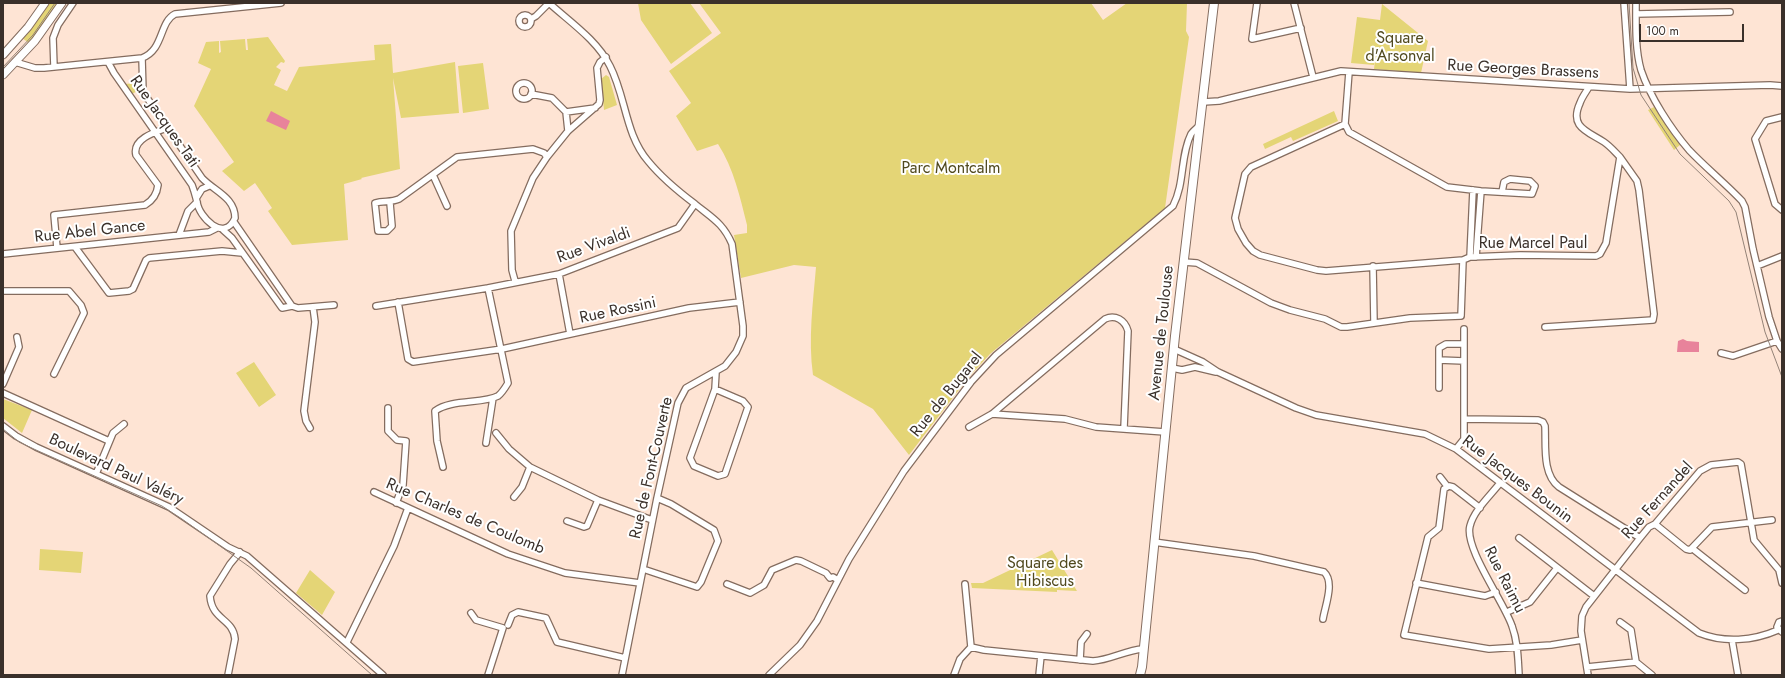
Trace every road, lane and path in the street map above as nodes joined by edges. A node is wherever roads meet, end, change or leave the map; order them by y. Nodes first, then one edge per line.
1 (45, 3) edge
2 (62, 3) edge
3 (73, 3) edge
4 (280, 3) edge
5 (549, 3) edge
6 (1214, 3) edge
7 (1257, 3) edge
8 (1294, 3) edge
9 (1624, 3) edge
10 (1636, 3) edge
11 (1730, 12) dead end
12 (1636, 14) junction
13 (531, 19) dead end
14 (1301, 28) junction
15 (4, 54) edge
16 (142, 58) junction
17 (606, 58) junction
18 (15, 62) junction
19 (108, 62) junction
20 (54, 67) junction
21 (1349, 72) junction
22 (3, 76) edge
23 (1313, 77) junction
24 (1782, 86) edge
25 (1589, 87) junction
26 (1630, 89) junction
27 (1649, 89) junction
28 (531, 94) dead end
29 (1203, 102) junction
30 (595, 108) junction
31 (566, 112) junction
32 (1782, 117) edge
33 (1345, 124) junction
34 (1200, 125) junction
35 (167, 128) junction
36 (568, 131) junction
37 (154, 132) junction
38 (548, 157) junction
39 (1620, 157) junction
40 (433, 175) junction
41 (209, 186) junction
42 (1472, 190) junction
43 (1481, 191) junction
44 (1502, 192) junction
45 (197, 200) junction
46 (390, 203) junction
47 (695, 204) junction
48 (447, 206) dead end
49 (1782, 210) edge
50 (234, 222) junction
51 (219, 228) junction
52 (179, 235) junction
53 (75, 247) junction
54 (57, 248) junction
55 (242, 252) junction
56 (3, 254) edge
57 (1782, 256) edge
58 (1470, 257) junction
59 (1476, 257) junction
60 (1463, 260) junction
61 (1184, 262) junction
62 (1373, 266) junction
63 (1757, 266) junction
64 (559, 274) junction
65 (515, 281) junction
66 (488, 288) junction
67 (3, 292) edge
68 (398, 302) junction
69 (740, 302) junction
70 (334, 305) dead end
71 (292, 306) junction
72 (376, 306) dead end
73 (313, 307) junction
74 (1374, 323) junction
75 (1545, 327) dead end
76 (1464, 328) dead end
77 (570, 334) junction
78 (17, 337) dead end
79 (1777, 341) junction
80 (1464, 344) junction
81 (502, 349) junction
82 (1174, 349) junction
83 (1782, 349) edge
84 (1721, 353) dead end
85 (1192, 357) junction
86 (1439, 360) junction
87 (1464, 361) junction
88 (1172, 368) junction
89 (1190, 368) junction
90 (716, 372) junction
91 (1218, 372) junction
92 (54, 374) dead end
93 (3, 384) edge
94 (1439, 388) dead end
95 (714, 389) junction
96 (3, 393) edge
97 (493, 398) junction
98 (388, 408) dead end
99 (992, 414) junction
100 (1464, 419) junction
101 (124, 424) dead end
102 (3, 426) edge
103 (969, 426) dead end
104 (310, 428) dead end
105 (1124, 428) junction
106 (1165, 432) junction
107 (496, 433) dead end
108 (109, 441) junction
109 (486, 443) dead end
110 (1456, 449) junction
111 (530, 466) junction
112 (443, 467) dead end
113 (96, 474) junction
114 (1440, 477) dead end
115 (1500, 483) junction
116 (1447, 486) junction
117 (374, 492) dead end
118 (514, 497) dead end
119 (657, 498) junction
120 (598, 500) junction
121 (396, 503) junction
122 (408, 508) junction
123 (1480, 508) junction
124 (652, 520) junction
125 (1772, 520) dead end
126 (567, 521) dead end
127 (1750, 523) junction
128 (1655, 524) junction
129 (1519, 538) dead end
130 (1640, 538) junction
131 (1154, 542) junction
132 (1693, 549) junction
133 (240, 552) junction
134 (1557, 568) junction
135 (643, 569) junction
136 (1616, 570) junction
137 (836, 578) junction
138 (1782, 580) edge
139 (640, 583) junction
140 (1416, 583) junction
141 (727, 584) dead end
142 (965, 584) dead end
143 (1745, 590) dead end
144 (1496, 592) junction
145 (1594, 596) junction
146 (1507, 612) junction
147 (471, 613) dead end
148 (1323, 619) dead end
149 (1782, 621) edge
150 (1620, 622) dead end
151 (508, 625) dead end
152 (1780, 631) edge
153 (1087, 634) dead end
154 (1582, 640) junction
155 (1732, 640) junction
156 (347, 642) junction
157 (972, 647) junction
158 (1517, 647) junction
159 (1143, 649) junction
160 (1041, 656) junction
161 (625, 658) junction
162 (1080, 660) junction
163 (1636, 662) junction
164 (1586, 667) junction
165 (1143, 671) edge
166 (228, 675) edge
167 (383, 675) edge
168 (488, 675) edge
169 (622, 675) edge
170 (769, 675) edge
171 (954, 675) edge
172 (1039, 675) edge
173 (1140, 675) edge
174 (1519, 675) edge
175 (1588, 675) edge
176 (1652, 675) edge
177 (1738, 675) edge

1 - 15 street
2 - 18 street
3 - 20 street
4 - 16 street
5 - 13 street
5 - 17 street, Rue de Font-Couverte
6 - 29 main road, Avenue de Toulouse
7 - 14 street
8 - 14 street
9 - 26 street
10 - 12 street
11 - 12 street
12 - 27 street
14 - 23 street
15 - 18 street
16 - 19 street
16 - 35 street, Rue Jacques Tati
17 - 30 street
17 - 47 street, Rue de Font-Couverte
18 - 20 street
18 - 22 street
19 - 20 street
19 - 37 street, Rue Jacques Tati
21 - 23 street, Rue Georges Brassens
21 - 25 street, Rue Georges Brassens
21 - 33 street
23 - 29 street, Rue Georges Brassens
24 - 27 street, Rue Georges Brassens
25 - 26 street, Rue Georges Brassens
25 - 39 street
26 - 27 street, Rue Georges Brassens
27 - 63 street
28 - 31 street
29 - 34 main road, Avenue de Toulouse
30 - 31 street
30 - 36 street
31 - 36 street
32 - 49 street
33 - 42 street
33 - 62 street, Rue Marcel Paul
34 - 61 main road, Avenue de Toulouse
34 - 137 street, Rue de Bugarel
35 - 37 street
35 - 41 street, Rue Jacques Tati
36 - 38 street
37 - 45 street, Rue Jacques Tati
37 - 54 street
38 - 40 street
38 - 65 street
39 - 59 street, Rue Marcel Paul
39 - 75 street
40 - 46 street
40 - 48 street
41 - 45 street, Rue Jacques Tati
41 - 50 street, Rue Jacques Tati
42 - 43 street
42 - 58 street
43 - 44 street
43 - 59 street
44 - 44 street
45 - 51 street, Rue Jacques Tati
45 - 52 street
46 - 46 street
47 - 64 street, Rue Vivaldi
47 - 69 street, Rue de Font-Couverte
50 - 51 street
50 - 71 street, Rue Jacques Tati
51 - 52 street, Rue Abel Gance
51 - 55 street, Rue Jacques Tati
52 - 53 street, Rue Abel Gance
53 - 54 street, Rue Abel Gance
53 - 55 street
54 - 56 street, Rue Abel Gance
55 - 71 street, Rue Jacques Tati
57 - 63 street
58 - 59 street, Rue Marcel Paul
58 - 60 street, Rue Marcel Paul
60 - 62 street, Rue Marcel Paul
60 - 74 street, Rue Marcel Paul
61 - 74 street
61 - 82 main road, Avenue de Toulouse
62 - 74 street
63 - 79 street
64 - 65 street, Rue Vivaldi
64 - 77 street
65 - 66 street, Rue Vivaldi
66 - 68 street, Rue Vivaldi
66 - 81 street
67 - 92 street
68 - 72 street, Rue Vivaldi
68 - 81 street, Rue Rossini
69 - 77 street, Rue Rossini
69 - 90 street, Rue de Font-Couverte
70 - 73 street
71 - 73 street
73 - 104 street
76 - 80 street
77 - 81 street, Rue Rossini
78 - 93 street
79 - 83 street
79 - 84 street
80 - 86 street
80 - 87 street
81 - 97 street
82 - 85 street, Rue Jacques Bounin
82 - 88 main road, Avenue de Toulouse
85 - 89 street
85 - 91 street, Rue Jacques Bounin
86 - 87 street
86 - 94 street
87 - 100 street
88 - 89 street, Rue Jacques Bounin
88 - 106 main road, Avenue de Toulouse
89 - 91 street, Rue Jacques Bounin
90 - 95 street
90 - 119 street, Rue de Font-Couverte
91 - 110 street, Rue Jacques Bounin
95 - 95 street
96 - 108 street
97 - 109 street
97 - 112 street
98 - 121 street
99 - 103 street
99 - 105 street
99 - 105 street
100 - 110 street
100 - 130 street
101 - 108 street
102 - 113 street, Boulevard Paul Valéry
105 - 106 street
106 - 131 main road, Avenue de Toulouse
107 - 111 street
108 - 113 street
110 - 115 street, Rue Jacques Bounin
111 - 118 street
111 - 120 street
113 - 133 street, Boulevard Paul Valéry
114 - 116 street
115 - 123 street, Rue Raimu
115 - 136 street, Rue Jacques Bounin
116 - 123 street
116 - 140 street
117 - 121 street, Rue Charles de Coulomb
119 - 124 street, Rue de Font-Couverte
119 - 135 street
120 - 124 street
120 - 126 street
121 - 122 street, Rue Charles de Coulomb
122 - 139 street, Rue Charles de Coulomb
122 - 156 street
123 - 144 street, Rue Raimu
124 - 135 street, Rue de Font-Couverte
125 - 127 street
127 - 128 street, Rue Fernandel
127 - 132 street
127 - 138 street, Rue Fernandel
128 - 130 street, Rue Fernandel
128 - 132 street
129 - 134 street
130 - 136 street, Rue Fernandel
131 - 148 street
131 - 159 main road, Avenue de Toulouse
132 - 143 street
133 - 156 street, Boulevard Paul Valéry
133 - 166 street
134 - 145 street
134 - 146 street
135 - 139 street, Rue de Font-Couverte
136 - 145 street, Rue Fernandel
136 - 155 street, Rue Jacques Bounin
137 - 141 street
137 - 170 street, Rue de Bugarel
139 - 161 street, Rue de Font-Couverte
140 - 144 street
140 - 158 street
142 - 157 street
144 - 146 street, Rue Raimu
145 - 154 street, Rue Fernandel
146 - 158 street, Rue Raimu
147 - 168 street
149 - 152 street, Rue Jacques Bounin
150 - 163 street
151 - 161 street
152 - 155 street, Rue Jacques Bounin
153 - 162 street
154 - 158 street
154 - 164 street, Rue Fernandel
155 - 177 street
156 - 167 street, Boulevard Paul Valéry
157 - 160 street
157 - 171 street
158 - 174 street, Rue Raimu
159 - 162 street
159 - 165 main road, Avenue de Toulouse
160 - 162 street
160 - 172 street
161 - 169 street, Rue de Font-Couverte
163 - 164 street
163 - 176 street
164 - 175 street, Rue Fernandel
165 - 173 main road, Avenue de Toulouse

